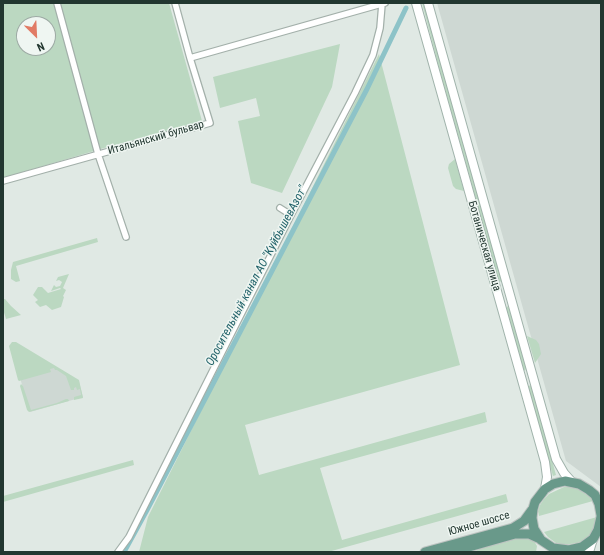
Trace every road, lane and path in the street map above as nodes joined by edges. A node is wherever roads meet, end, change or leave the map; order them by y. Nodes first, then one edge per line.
1 (57, 3) edge
2 (175, 3) edge
3 (416, 3) edge
4 (428, 3) edge
5 (384, 4) edge
6 (190, 58) junction
7 (98, 154) junction
8 (3, 181) edge
9 (280, 208) dead end
10 (291, 215) junction
11 (126, 237) dead end
12 (510, 294) junction
13 (499, 298) junction
14 (532, 374) junction
15 (521, 378) junction
16 (572, 482) junction
17 (545, 488) junction
18 (598, 496) edge
19 (533, 509) junction
20 (601, 516) edge
21 (601, 521) edge
22 (593, 539) junction
23 (541, 540) junction
24 (562, 551) edge
25 (118, 552) edge
26 (425, 552) edge
27 (451, 552) edge
28 (589, 552) edge

1 - 7 street
2 - 6 street
3 - 13 main road, Ботаническая улица
4 - 12 main road, Ботаническая улица
5 - 6 street
5 - 10 street
6 - 7 street, Итальянский бульвар
7 - 8 street, Итальянский бульвар
7 - 11 street
9 - 10 street
10 - 25 street
12 - 13 main road
12 - 14 main road, Ботаническая улица
13 - 15 main road, Ботаническая улица
14 - 15 main road
14 - 16 main road, Ботаническая улица
15 - 17 main road, Ботаническая улица
16 - 17 main road
16 - 18 main road
17 - 19 main road
18 - 20 main road
19 - 23 main road
19 - 26 main road, Южное шоссе
20 - 21 main road
21 - 22 main road
22 - 24 main road
22 - 28 main road
23 - 24 main road
23 - 27 main road, Южное шоссе

